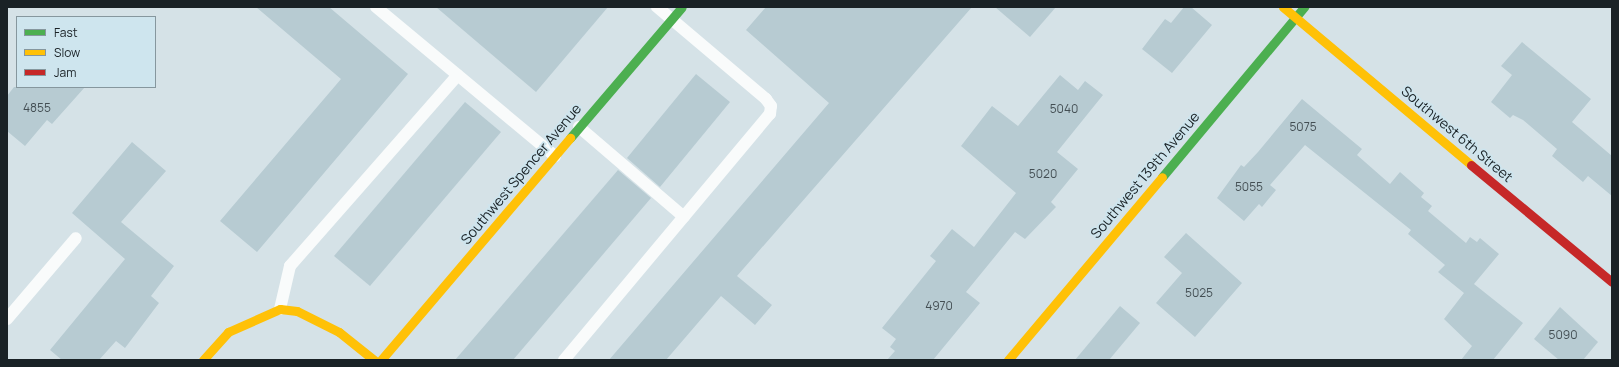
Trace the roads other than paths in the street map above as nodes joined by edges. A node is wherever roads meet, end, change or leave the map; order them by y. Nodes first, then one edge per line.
1 (376, 7) edge
2 (657, 7) edge
3 (682, 7) edge
4 (1283, 7) edge
5 (1304, 7) edge
6 (1296, 17) junction
7 (671, 19) junction
8 (458, 75) junction
9 (579, 127) junction
10 (555, 156) junction
11 (684, 217) junction
12 (76, 238) dead end
13 (1612, 282) edge
14 (280, 309) junction
15 (7, 318) edge
16 (203, 360) edge
17 (374, 360) edge
18 (381, 360) edge
19 (564, 360) edge
20 (1008, 360) edge

1 - 8 lane
2 - 7 lane
3 - 7 street, Southwest Spencer Avenue
4 - 6 street, Southwest 6th Street
5 - 6 street, Southwest 139th Avenue
6 - 13 street, Southwest 6th Street
6 - 20 street, Southwest 139th Avenue
7 - 9 street, Southwest Spencer Avenue
7 - 11 lane
8 - 10 lane
8 - 14 lane
9 - 10 street, Southwest Spencer Avenue
9 - 11 lane
10 - 18 street, Southwest Spencer Avenue
11 - 19 lane
12 - 15 lane
14 - 16 street
14 - 17 street

